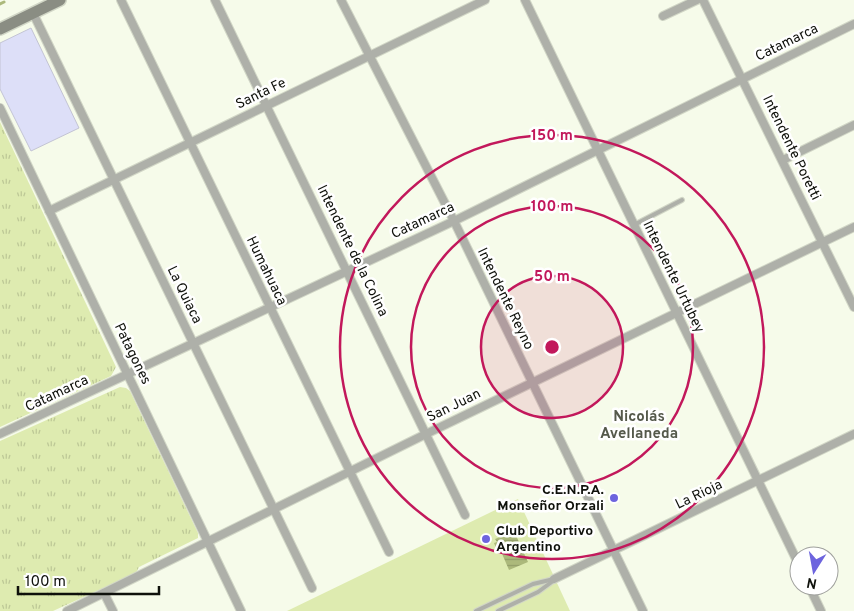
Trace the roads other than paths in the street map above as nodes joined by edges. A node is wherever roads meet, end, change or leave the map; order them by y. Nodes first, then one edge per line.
1 (60, 0) edge
2 (121, 0) edge
3 (215, 0) edge
4 (341, 0) edge
5 (485, 0) edge
6 (525, 0) edge
7 (697, 0) edge
8 (703, 0) edge
9 (32, 13) junction
10 (663, 16) dead end
11 (854, 24) edge
12 (0, 28) edge
13 (370, 54) junction
14 (743, 78) junction
15 (266, 106) junction
16 (0, 108) edge
17 (854, 125) edge
18 (189, 143) junction
19 (598, 150) junction
20 (783, 160) junction
21 (114, 179) junction
22 (682, 200) dead end
23 (49, 211) junction
24 (454, 221) junction
25 (634, 224) junction
26 (854, 227) edge
27 (823, 242) junction
28 (347, 271) junction
29 (270, 307) junction
30 (854, 307) edge
31 (677, 314) junction
32 (193, 344) junction
33 (128, 375) junction
34 (531, 383) junction
35 (0, 434) edge
36 (426, 434) junction
37 (854, 434) edge
38 (350, 472) junction
39 (758, 481) junction
40 (275, 510) junction
41 (465, 515) dead end
42 (209, 542) junction
43 (790, 546) edge
44 (613, 550) junction
45 (389, 552) dead end
46 (554, 579) junction
47 (312, 588) dead end
48 (104, 593) junction
49 (814, 596) edge
50 (67, 611) edge
51 (113, 611) edge
52 (241, 611) edge
53 (476, 611) edge
54 (498, 611) edge
55 (643, 611) edge
56 (821, 611) edge

1 - 9 main road
2 - 18 street, Humahuaca
3 - 15 street, Intendente de la Colina
4 - 13 street, Intendente Reyno
5 - 13 street, Santa Fe
6 - 19 street, Intendente Urtubey
7 - 10 street
8 - 14 street, Intendente Poretti
9 - 12 main road
9 - 21 street, La Quiaca
11 - 14 street, Catamarca
13 - 15 street, Santa Fe
13 - 24 street, Intendente Reyno
14 - 19 street, Catamarca
14 - 20 street, Intendente Poretti
15 - 18 street, Santa Fe
15 - 28 street, Intendente de la Colina
16 - 23 street, Patagones
17 - 20 street
18 - 21 street, Santa Fe
18 - 29 street, Humahuaca
19 - 24 street, Catamarca
19 - 25 street, Intendente Urtubey
20 - 27 street, Intendente Poretti
21 - 23 street, Santa Fe
21 - 32 street, La Quiaca
22 - 25 lane
23 - 33 street, Patagones
24 - 28 street, Catamarca
24 - 34 street, Intendente Reyno
25 - 31 street, Intendente Urtubey
26 - 27 street, San Juan
27 - 30 street, Intendente Poretti
27 - 31 street, San Juan
28 - 29 street, Catamarca
28 - 36 street, Intendente de la Colina
29 - 32 street, Catamarca
29 - 38 street, Humahuaca
31 - 34 street, San Juan
31 - 39 street, Intendente Urtubey
32 - 33 street, Catamarca
32 - 40 street, La Quiaca
33 - 35 street, Catamarca
33 - 42 street, Patagones
34 - 36 street, San Juan
34 - 44 street, Intendente Reyno
36 - 38 street, San Juan
36 - 41 street, Intendente de la Colina
37 - 39 street, La Rioja
38 - 40 street, San Juan
38 - 45 street, Humahuaca
39 - 43 street, Intendente Urtubey
39 - 44 street, La Rioja
40 - 42 street, San Juan
40 - 47 street, La Quiaca
42 - 48 street, San Juan
42 - 52 street, Patagones
44 - 46 street, La Rioja
44 - 55 street, Intendente Reyno
46 - 53 lane
46 - 54 lane
48 - 50 street, San Juan
48 - 51 street
49 - 56 street

